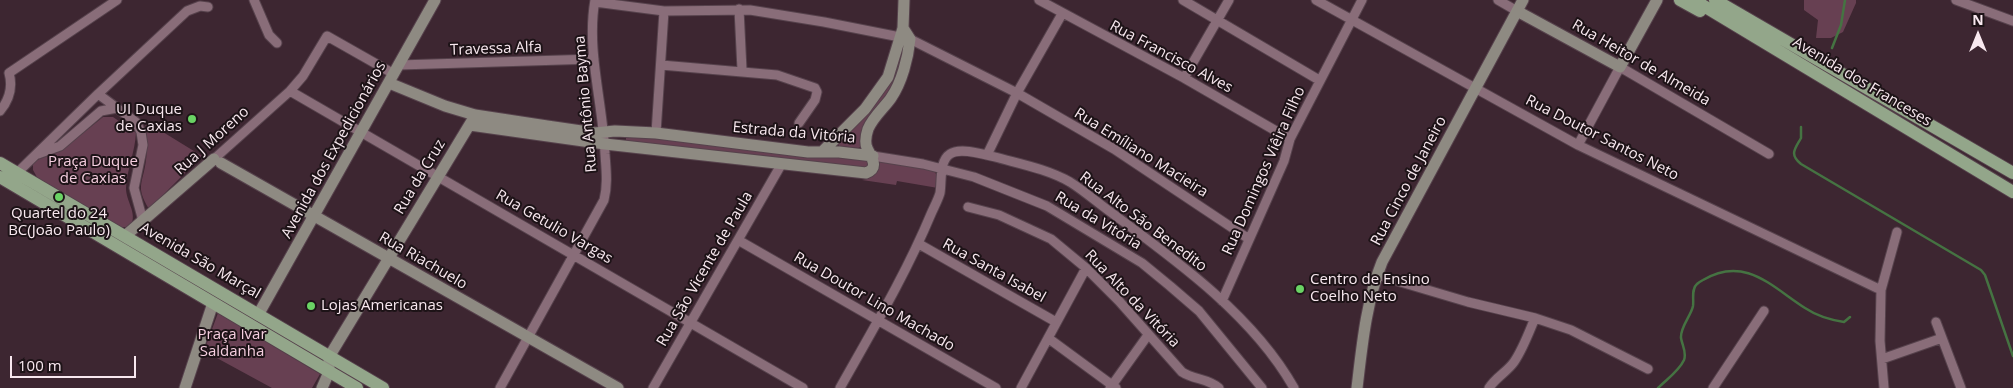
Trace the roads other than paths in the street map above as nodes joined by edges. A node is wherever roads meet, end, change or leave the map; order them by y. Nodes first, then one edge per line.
1 (117, 0) edge
2 (254, 0) edge
3 (435, 0) edge
4 (1039, 0) edge
5 (1183, 0) edge
6 (1229, 0) edge
7 (1316, 0) edge
8 (1362, 0) edge
9 (1498, 0) edge
10 (1523, 0) edge
11 (1657, 0) edge
12 (1680, 0) edge
13 (1694, 0) edge
14 (1715, 0) edge
15 (1732, 0) edge
16 (1956, 0) edge
17 (595, 1) edge
18 (903, 2) edge
19 (208, 6) dead end
20 (739, 9) junction
21 (664, 11) junction
22 (1517, 11) junction
23 (1062, 14) junction
24 (1218, 19) junction
25 (1351, 20) junction
26 (2013, 21) edge
27 (1756, 30) junction
28 (904, 34) junction
29 (277, 43) dead end
30 (594, 59) junction
31 (312, 61) joint
32 (661, 64) junction
33 (1829, 65) junction
34 (1620, 67) junction
35 (742, 70) junction
36 (1808, 70) junction
37 (394, 74) junction
38 (1184, 78) junction
39 (1319, 80) junction
40 (1475, 88) junction
41 (290, 91) junction
42 (1017, 93) junction
43 (98, 94) junction
44 (118, 108) junction
45 (0, 111) edge
46 (472, 120) junction
47 (799, 123) dead end
48 (362, 132) junction
49 (604, 132) junction
50 (656, 134) junction
51 (1290, 139) junction
52 (605, 144) junction
53 (1578, 145) junction
54 (823, 151) junction
55 (35, 154) junction
56 (1769, 154) dead end
57 (987, 155) junction
58 (873, 156) junction
59 (218, 161) junction
60 (0, 163) edge
61 (781, 165) junction
62 (942, 169) junction
63 (17, 173) junction
64 (2013, 173) edge
65 (438, 176) junction
66 (0, 177) edge
67 (2013, 192) edge
68 (968, 207) dead end
69 (314, 217) junction
70 (143, 221) junction
71 (1898, 232) dead end
72 (125, 236) junction
73 (738, 240) junction
74 (1249, 240) junction
75 (919, 244) junction
76 (574, 255) junction
77 (388, 259) junction
78 (1086, 268) junction
79 (1377, 275) junction
80 (1882, 290) junction
81 (1222, 301) junction
82 (213, 303) junction
83 (1764, 311) dead end
84 (258, 314) junction
85 (1535, 318) junction
86 (878, 320) junction
87 (690, 322) junction
88 (1056, 322) junction
89 (1936, 322) dead end
90 (1148, 335) junction
91 (528, 338) junction
92 (1048, 338) junction
93 (1942, 338) junction
94 (329, 357) junction
95 (1882, 359) junction
96 (1648, 369) dead end
97 (329, 372) junction
98 (1112, 387) edge
99 (185, 388) edge
100 (322, 388) edge
101 (358, 388) edge
102 (383, 388) edge
103 (500, 388) edge
104 (618, 388) edge
105 (653, 388) edge
106 (803, 388) edge
107 (840, 388) edge
108 (996, 388) edge
109 (1020, 388) edge
110 (1219, 388) edge
111 (1262, 388) edge
112 (1294, 388) edge
113 (1357, 388) edge
114 (1489, 388) edge
115 (1713, 388) edge
116 (1884, 388) edge
117 (1961, 388) edge

1 - 45 street
2 - 29 street
3 - 37 street, Avenida dos Expedicionários
4 - 23 street, Rua Francisco Alves
5 - 24 street
6 - 24 street
7 - 25 street, Rua Doutor Santos Neto
8 - 25 street, Rua Domingos Viêira Filho
9 - 22 street, Rua Heitor de Almeida
10 - 22 street, Rua Cinco de Janeiro
11 - 34 street
12 - 36 main road
13 - 27 main road, Avenida dos Franceses
14 - 27 main road, Avenida dos Franceses
15 - 33 main road
16 - 26 street
17 - 21 street, Rua Emíliano Macieira
17 - 30 street, Rua Antônio Bayma
18 - 28 street
19 - 43 street
20 - 21 street, Rua Emíliano Macieira
20 - 28 street, Rua Emíliano Macieira
20 - 35 street
21 - 32 street
22 - 34 street, Rua Heitor de Almeida
22 - 40 street, Rua Cinco de Janeiro
23 - 38 street, Rua Francisco Alves
23 - 42 street
24 - 38 street
24 - 39 street
25 - 39 street, Rua Domingos Viêira Filho
25 - 40 street, Rua Doutor Santos Neto
27 - 33 main road, Avenida dos Franceses
27 - 36 main road, Avenida dos Franceses
28 - 42 street, Rua Emíliano Macieira
28 - 54 street
28 - 58 street
30 - 37 street, Travessa Alfa
30 - 49 street, Rua Antônio Bayma
31 - 37 street, Estrada da Vitória
31 - 41 street, Rua J Moreno
32 - 35 street
32 - 50 street
33 - 64 main road, Avenida dos Franceses
34 - 53 street
34 - 56 street, Rua Heitor de Almeida
35 - 47 street
36 - 67 main road, Avenida dos Franceses
37 - 46 street, Estrada da Vitória
37 - 48 street, Avenida dos Expedicionários
38 - 51 street, Rua Francisco Alves
39 - 51 street, Rua Domingos Viêira Filho
40 - 53 street, Rua Doutor Santos Neto
40 - 79 street, Rua Cinco de Janeiro
41 - 48 street, Rua Getulio Vargas
41 - 59 street, Rua J Moreno
42 - 57 street
42 - 74 street, Rua Emíliano Macieira
43 - 44 street
43 - 55 street
44 - 55 street
44 - 70 street
46 - 49 street, Estrada da Vitória
46 - 52 street, Estrada da Vitória
46 - 65 street, Rua da Cruz
48 - 65 street, Rua Getulio Vargas
48 - 69 street, Avenida dos Expedicionários
49 - 50 street, Estrada da Vitória
49 - 52 street, Rua Antônio Bayma
50 - 54 street, Estrada da Vitória
51 - 74 street, Rua Domingos Viêira Filho
52 - 61 street, Estrada da Vitória
52 - 76 street, Rua Antônio Bayma
53 - 80 street, Rua Doutor Santos Neto
54 - 58 street, Estrada da Vitória
55 - 63 street
57 - 62 street, Rua Alto São Benedito
57 - 81 street, Rua Alto São Benedito
58 - 61 street, Estrada da Vitória
58 - 62 street, Rua da Vitória
59 - 69 street, Rua Riachuelo
59 - 70 street, Rua J Moreno
60 - 63 main road, Avenida São Marçal
61 - 73 street, Rua São Vicente de Paula
62 - 75 street
62 - 111 street, Rua da Vitória
63 - 72 main road, Avenida São Marçal
65 - 76 street, Rua Getulio Vargas
65 - 77 street, Rua da Cruz
66 - 82 main road, Avenida São Marçal
68 - 78 street, Rua Alto da Vitória
69 - 77 street, Rua Riachuelo
69 - 84 street, Avenida dos Expedicionários
70 - 72 street, Rua J Moreno
71 - 80 street
72 - 84 main road, Avenida São Marçal
73 - 86 street, Rua Doutor Lino Machado
73 - 87 street, Rua São Vicente de Paula
74 - 81 street, Rua Domingos Viêira Filho
75 - 86 street
75 - 88 street, Rua Santa Isabel
76 - 87 street, Rua Getulio Vargas
76 - 91 street, Rua Antônio Bayma
77 - 91 street, Rua Riachuelo
77 - 94 street, Rua da Cruz
78 - 88 street
78 - 90 street, Rua Alto da Vitória
79 - 85 street
79 - 113 street, Rua Cinco de Janeiro
80 - 95 street
81 - 112 street, Rua Alto São Benedito
82 - 97 main road, Avenida São Marçal
82 - 99 street
83 - 115 street
84 - 94 main road, Avenida São Marçal
85 - 96 street
85 - 114 street
86 - 107 street
86 - 108 street, Rua Doutor Lino Machado
87 - 105 street, Rua São Vicente de Paula
87 - 106 street, Rua Getulio Vargas
88 - 92 street
89 - 93 street
90 - 98 street
90 - 110 street, Rua Alto da Vitória
91 - 103 street, Rua Antônio Bayma
91 - 104 street, Rua Riachuelo
92 - 98 street
92 - 109 street
93 - 95 street
93 - 117 street
94 - 97 street
94 - 102 main road, Avenida São Marçal
95 - 116 street
97 - 100 street
97 - 101 main road, Avenida São Marçal

